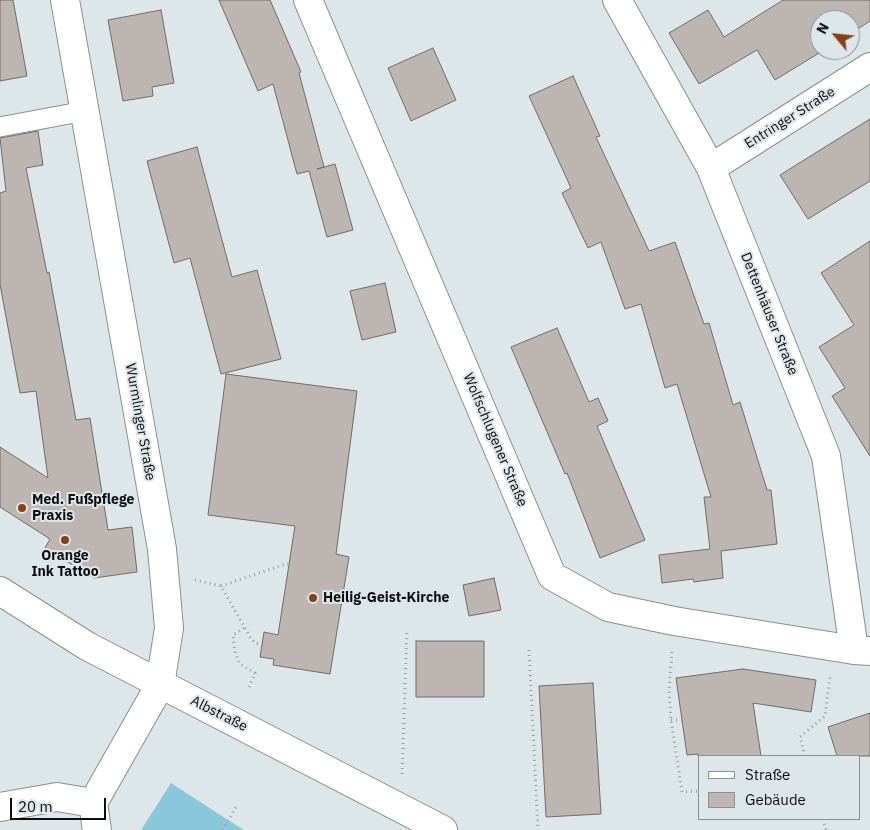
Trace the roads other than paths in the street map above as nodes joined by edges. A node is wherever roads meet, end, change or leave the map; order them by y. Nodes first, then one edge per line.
1 (65, 0) edge
2 (308, 0) edge
3 (617, 0) edge
4 (870, 67) edge
5 (85, 111) junction
6 (0, 127) edge
7 (711, 168) junction
8 (0, 591) edge
9 (853, 650) edge
10 (160, 685) junction
11 (93, 803) junction
12 (0, 807) edge
13 (97, 830) edge
14 (443, 830) edge

1 - 5 street, Wurmlinger Straße
2 - 9 street, Wolfschlugener Straße
3 - 7 street, Dettenhäuser Straße
4 - 7 street, Entringer Straße
5 - 6 lane
5 - 10 street, Wurmlinger Straße
7 - 9 street, Dettenhäuser Straße
8 - 10 street, Albstraße
10 - 11 street, Wurmlinger Straße
10 - 14 street, Albstraße
11 - 12 street
11 - 13 street

